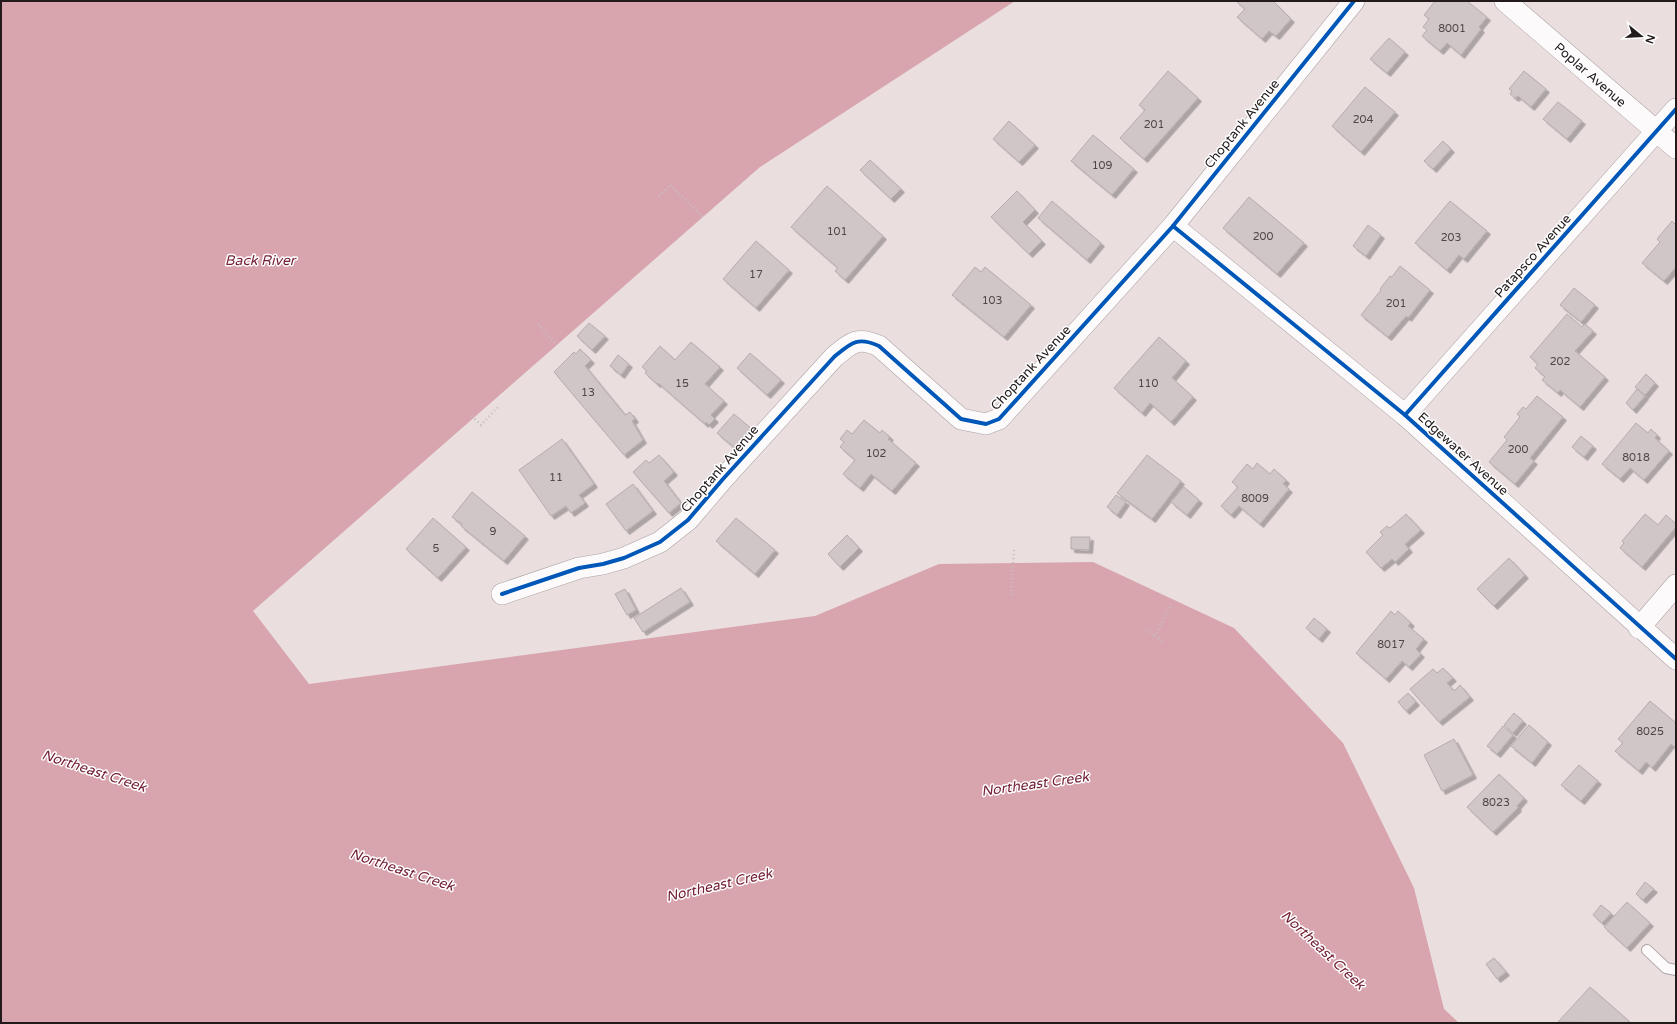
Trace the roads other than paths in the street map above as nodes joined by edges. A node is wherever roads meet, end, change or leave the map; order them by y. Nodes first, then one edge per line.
1 (1354, 1) edge
2 (1505, 1) edge
3 (1676, 110) edge
4 (1657, 132) junction
5 (1676, 148) edge
6 (1173, 226) junction
7 (1405, 415) junction
8 (1676, 585) edge
9 (502, 594) dead end
10 (1639, 628) junction
11 (1676, 659) edge
12 (1647, 950) dead end
13 (1676, 970) edge

1 - 6 street, Choptank Avenue
2 - 4 street, Poplar Avenue
3 - 4 street, Patapsco Avenue
4 - 5 street, Poplar Avenue
4 - 7 street, Patapsco Avenue
6 - 7 street, Edgewater Avenue
6 - 9 street, Choptank Avenue
7 - 10 street, Edgewater Avenue
8 - 10 street
10 - 11 street, Edgewater Avenue
12 - 13 lane

